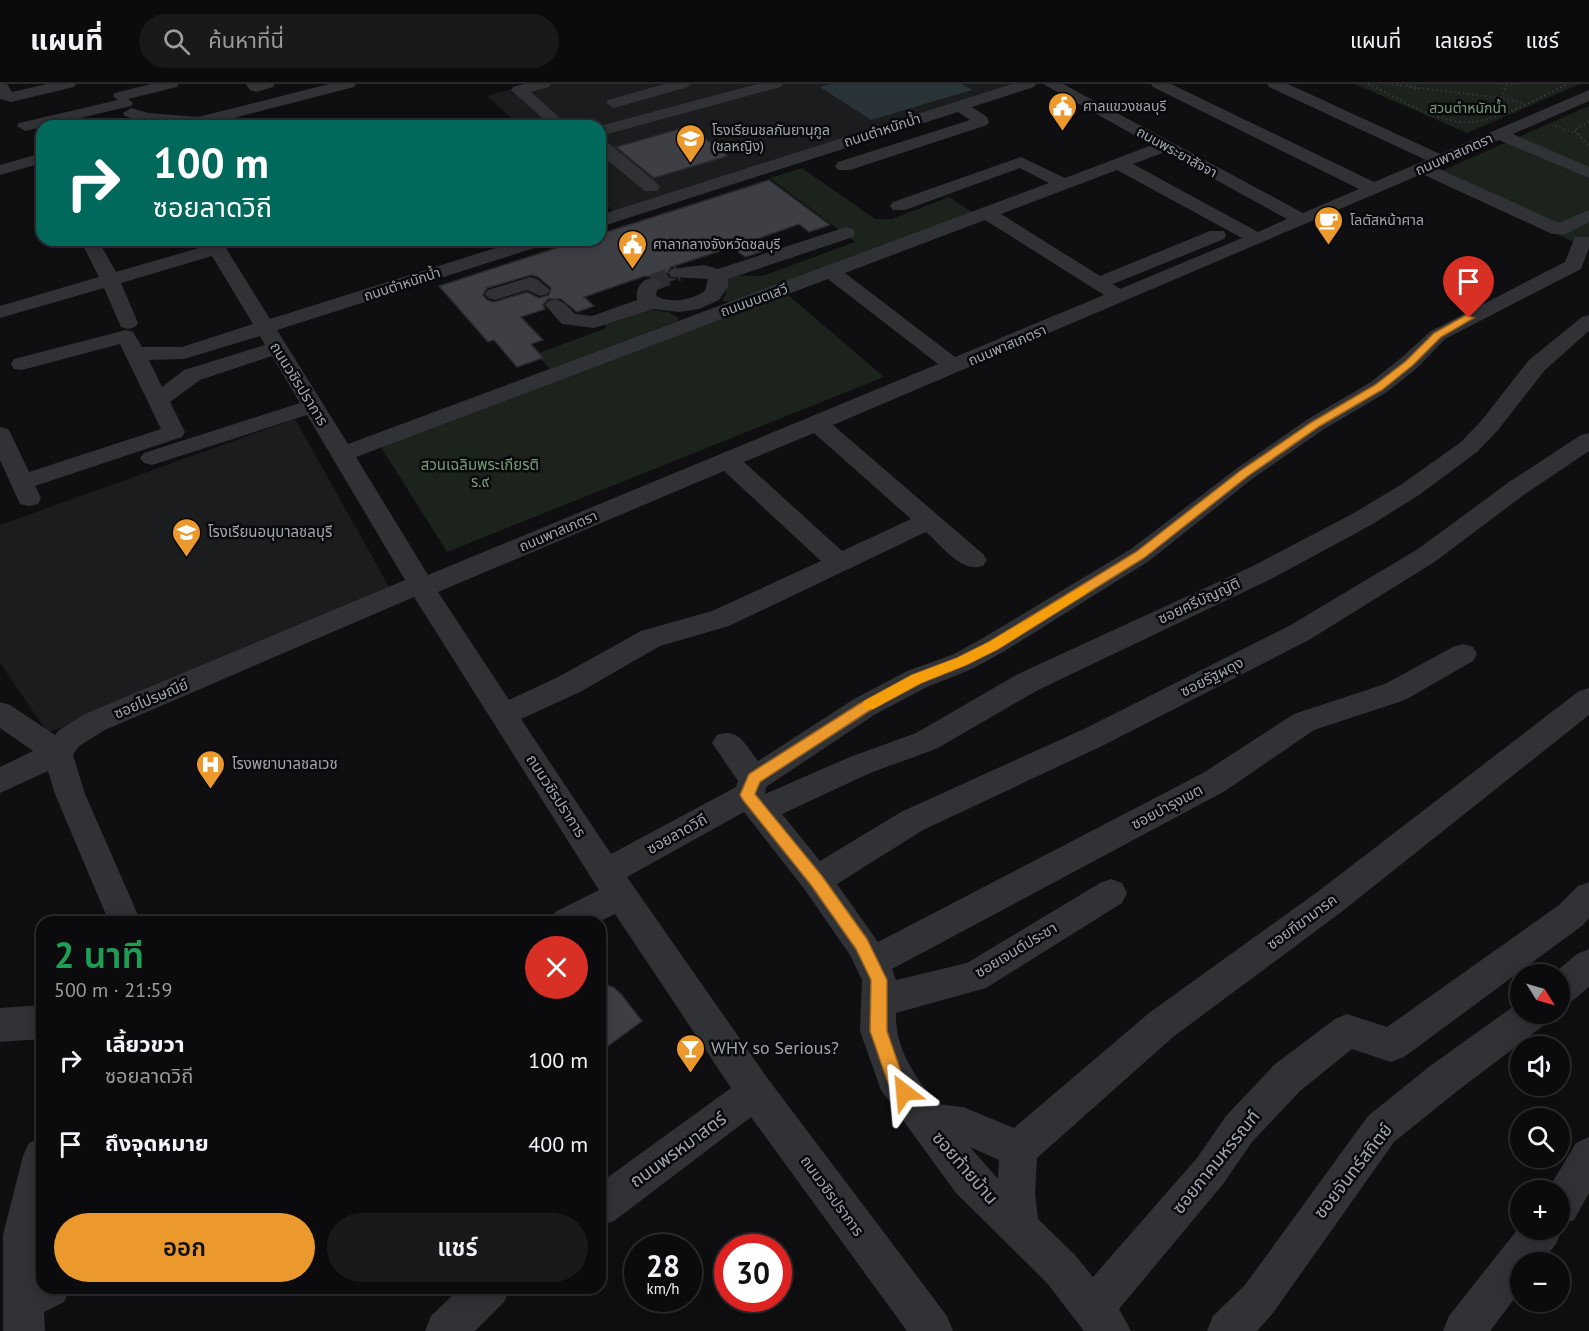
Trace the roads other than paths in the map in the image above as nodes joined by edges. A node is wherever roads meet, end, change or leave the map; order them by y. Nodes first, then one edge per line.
1 (171, 84) edge
2 (348, 84) edge
3 (543, 84) edge
4 (682, 84) edge
5 (711, 84) edge
6 (775, 84) edge
7 (1028, 84) edge
8 (1051, 84) edge
9 (1160, 84) edge
10 (1275, 84) edge
11 (0, 85) edge
12 (61, 85) edge
13 (259, 85) edge
14 (1589, 95) edge
15 (729, 97) junction
16 (126, 104) edge
17 (266, 105) junction
18 (960, 105) junction
19 (53, 120) edge
20 (172, 120) edge
21 (207, 120) edge
22 (554, 120) edge
23 (638, 121) junction
24 (36, 124) edge
25 (25, 126) dead end
26 (606, 129) edge
27 (1499, 134) junction
28 (1166, 146) junction
29 (606, 150) edge
30 (36, 159) edge
31 (1440, 160) junction
32 (2, 164) edge
33 (1119, 164) junction
34 (844, 166) dead end
35 (1423, 168) junction
36 (1589, 173) edge
37 (1064, 184) junction
38 (651, 187) dead end
39 (1374, 189) junction
40 (899, 206) dead end
41 (987, 213) junction
42 (1589, 215) edge
43 (606, 219) edge
44 (1302, 220) junction
45 (1236, 227) junction
46 (1559, 230) junction
47 (846, 233) dead end
48 (1258, 239) junction
49 (1585, 243) edge
50 (92, 246) edge
51 (211, 246) edge
52 (215, 246) edge
53 (521, 246) edge
54 (830, 272) junction
55 (678, 273) tunnel mouth
56 (110, 280) junction
57 (1099, 283) junction
58 (540, 290) dead end
59 (495, 294) dead end
60 (718, 294) junction
61 (658, 297) junction
62 (1120, 297) junction
63 (555, 305) dead end
64 (0, 312) edge
65 (1589, 321) edge
66 (696, 322) junction
67 (128, 323) dead end
68 (264, 328) junction
69 (276, 348) junction
70 (135, 354) junction
71 (22, 364) dead end
72 (955, 367) junction
73 (158, 401) junction
74 (312, 406) junction
75 (818, 424) junction
76 (0, 434) edge
77 (1589, 440) edge
78 (342, 454) junction
79 (727, 460) junction
80 (22, 482) junction
81 (928, 521) junction
82 (974, 561) dead end
83 (839, 563) junction
84 (421, 586) junction
85 (1463, 654) dead end
86 (1589, 699) edge
87 (0, 713) edge
88 (504, 715) junction
89 (727, 743) dead end
90 (58, 753) junction
91 (0, 781) edge
92 (754, 795) junction
93 (816, 880) junction
94 (614, 884) junction
95 (1111, 892) dead end
96 (1589, 896) edge
97 (122, 916) edge
98 (574, 916) edge
99 (871, 963) junction
100 (1589, 965) edge
101 (1570, 981) edge
102 (879, 1001) junction
103 (36, 1022) edge
104 (1517, 1024) edge
105 (0, 1025) edge
106 (755, 1092) junction
107 (925, 1121) junction
108 (1019, 1149) junction
109 (1589, 1156) edge
110 (36, 1181) edge
111 (1570, 1189) edge
112 (606, 1203) edge
113 (1020, 1229) junction
114 (1534, 1240) edge
115 (482, 1294) edge
116 (32, 1307) edge
117 (1101, 1320) edge
118 (447, 1331) edge
119 (932, 1331) edge
120 (1228, 1331) edge
121 (1464, 1331) edge

1 - 16 street
2 - 17 street
3 - 22 street
4 - 23 street
5 - 15 street
6 - 15 street
7 - 18 street, ถนนตำหนักน้ำ
8 - 28 street, ถนนพระยาสัจจา
9 - 39 street
10 - 31 street
11 - 12 street
13 - 17 street
14 - 27 street, ถนนพาสเภตรา
15 - 23 street
16 - 19 street
16 - 20 street
17 - 21 street
18 - 34 street
18 - 43 street, ถนนตำหนักน้ำ
23 - 26 street
24 - 25 street
27 - 31 street, ถนนพาสเภตรา
27 - 36 street
28 - 33 street, ถนนมนตเสวี
28 - 44 street, ถนนพระยาสัจจา
29 - 38 street
30 - 32 street
31 - 35 street, ถนนพาสเภตรา
33 - 37 street, ถนนมนตเสวี
33 - 45 street
35 - 39 street, ถนนพาสเภตรา
35 - 46 street
37 - 40 street
37 - 41 street, ถนนมนตเสวี
39 - 44 street, ถนนพาสเภตรา
41 - 54 street, ถนนมนตเสวี
41 - 57 street
42 - 46 street
44 - 48 street, ถนนพาสเภตรา
45 - 48 street
45 - 57 street
46 - 49 street
47 - 60 street
48 - 62 street, ถนนพาสเภตรา
49 - 92 street, ซอยลาดวิถี
50 - 56 street
51 - 56 street
52 - 68 street, ถนนวชิรปราการ
53 - 68 street, ถนนตำหนักน้ำ
54 - 60 street, ถนนมนตเสวี
54 - 72 street
55 - 60 street
56 - 64 street
56 - 67 street
57 - 62 street
58 - 59 street
60 - 61 street
60 - 66 street, ถนนมนตเสวี
61 - 63 street
61 - 66 street
62 - 72 street, ถนนพาสเภตรา
65 - 92 street, ซอยศรีบัญญัติ
66 - 78 street, ถนนมนตเสวี
68 - 69 street, ถนนวชิรปราการ
68 - 70 street, ถนนตำหนักน้ำ
69 - 73 street
69 - 74 street, ถนนวชิรปราการ
70 - 71 street
70 - 73 street
72 - 75 street, ถนนพาสเภตรา
73 - 80 street
74 - 78 street, ถนนวชิรปราการ
74 - 80 street
75 - 79 street, ถนนพาสเภตรา
75 - 81 street
76 - 80 street
77 - 93 street, ซอยรัฐผดุง
78 - 84 street, ถนนวชิรปราการ
79 - 83 street
79 - 84 street, ถนนพาสเภตรา
81 - 82 street
81 - 83 street
83 - 88 street
84 - 88 street, ถนนวชิรปราการ
84 - 90 street, ซอยไปรษณีย์
85 - 99 street, ซอยบำรุงเขต
86 - 108 street, ซอยฑีฆามารค
87 - 90 street
88 - 94 street, ถนนวชิรปราการ
89 - 92 street, ซอยท้ายบ้าน
90 - 91 street, ซอยไปรษณีย์
90 - 97 street
92 - 93 street, ซอยท้ายบ้าน
92 - 94 street, ซอยลาดวิถี
93 - 99 street, ซอยท้ายบ้าน
94 - 98 street, ซอยลาดวิถี
94 - 106 street, ถนนวชิรปราการ
95 - 102 street, ซอยเจนต์ประชา
96 - 117 street, ซอยภาคมหรรณฑ์
99 - 102 street, ซอยท้ายบ้าน
100 - 101 street
102 - 107 street, ซอยท้ายบ้าน
103 - 105 street
104 - 120 street, ซอยจันทร์สถิตย์
106 - 112 street, ถนนพรหมาสตร์
106 - 119 street, ถนนวชิรปราการ
107 - 108 street
107 - 113 street, ซอยท้ายบ้าน
108 - 113 street
109 - 111 street
110 - 116 street
113 - 117 street, ซอยท้ายบ้าน
114 - 121 street
115 - 118 street

